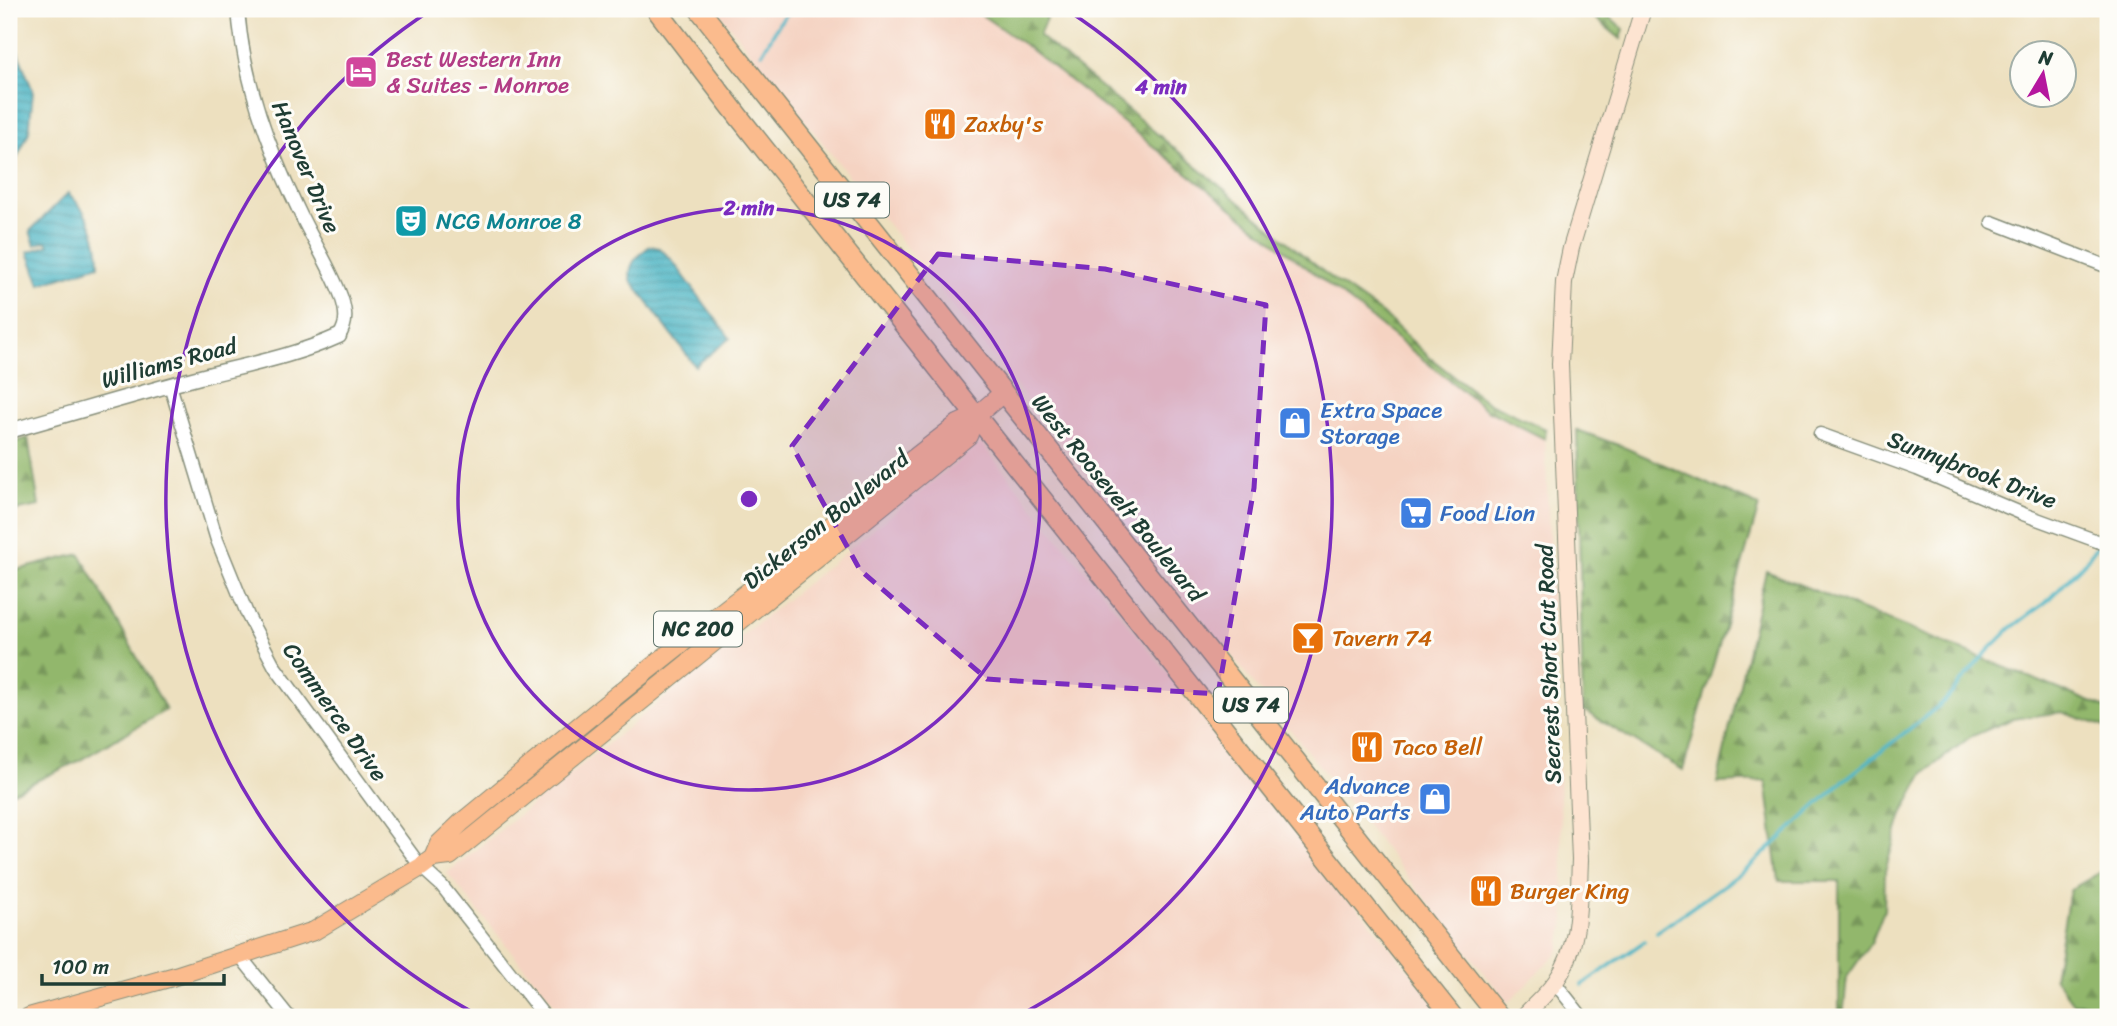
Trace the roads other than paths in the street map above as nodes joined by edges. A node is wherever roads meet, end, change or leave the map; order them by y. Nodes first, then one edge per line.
1 (238, 9) edge
2 (656, 9) edge
3 (687, 9) edge
4 (699, 9) edge
5 (1643, 9) edge
6 (737, 57) junction
7 (1992, 222) dead end
8 (2108, 267) edge
9 (339, 336) joint
10 (170, 385) junction
11 (1003, 393) junction
12 (976, 416) junction
13 (9, 431) edge
14 (1820, 434) dead end
15 (2108, 545) edge
16 (769, 578) junction
17 (718, 638) junction
18 (427, 863) junction
19 (240, 956) junction
20 (1555, 983) junction
21 (29, 1017) edge
22 (289, 1017) edge
23 (545, 1017) edge
24 (1452, 1017) edge
25 (1499, 1017) edge
26 (1523, 1017) edge
27 (1582, 1017) edge

1 - 9 street, Hanover Drive
2 - 12 highway, US 74
3 - 6 highway
4 - 6 highway, West Roosevelt Boulevard / US 74
5 - 20 main road, Secrest Short Cut Road
6 - 11 highway, West Roosevelt Boulevard / US 74
7 - 8 street
9 - 10 street, Williams Road
10 - 13 street, Williams Road
10 - 18 street, Commerce Drive
11 - 12 main road, Dickerson Boulevard / NC 200
11 - 25 highway, West Roosevelt Boulevard / US 74
12 - 16 main road, Dickerson Boulevard / NC 200
12 - 17 main road, Dickerson Boulevard / NC 200
12 - 24 highway, US 74
14 - 15 street, Sunnybrook Drive
16 - 17 main road, NC 200
16 - 18 main road, Dickerson Boulevard / NC 200
17 - 18 main road, Dickerson Boulevard / NC 200
18 - 19 main road, Dickerson Boulevard / NC 200
18 - 23 street, Commerce Drive
19 - 21 main road, Dickerson Boulevard / NC 200
19 - 22 street
20 - 26 main road, Secrest Short Cut Road
20 - 27 street

